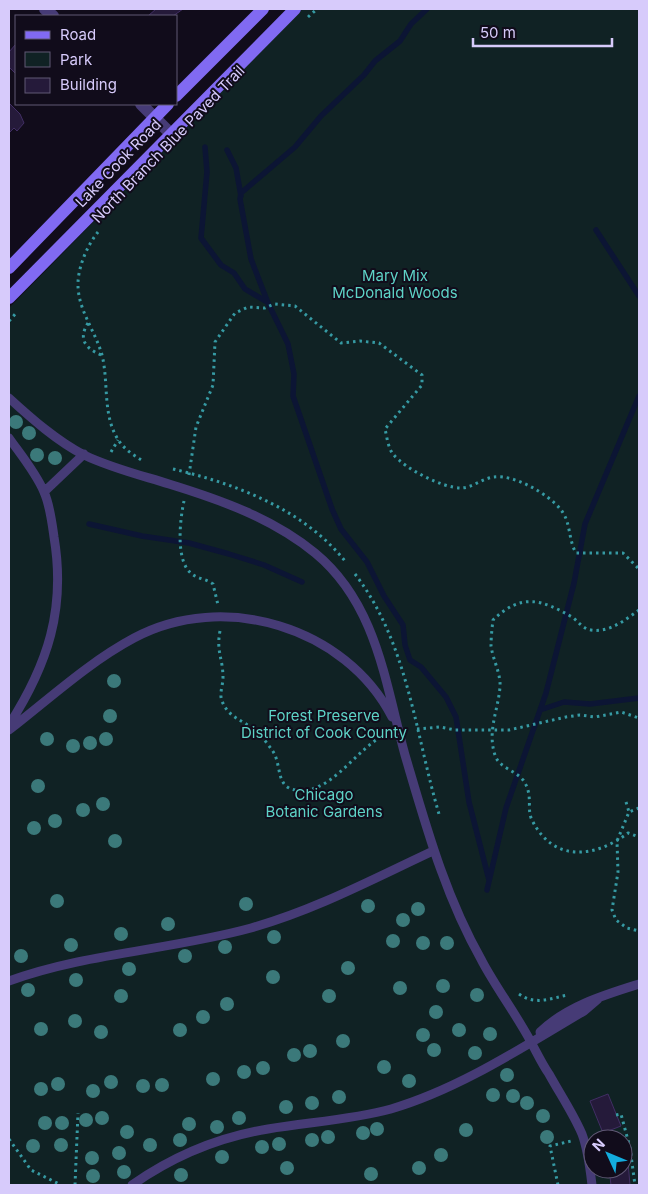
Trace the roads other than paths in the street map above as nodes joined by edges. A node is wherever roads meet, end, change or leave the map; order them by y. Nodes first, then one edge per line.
1 (263, 9) edge
2 (295, 9) edge
3 (178, 94) edge
4 (142, 105) edge
5 (167, 105) edge
6 (154, 117) junction
7 (170, 133) junction
8 (9, 268) edge
9 (9, 298) edge
10 (9, 398) edge
11 (9, 438) edge
12 (84, 454) junction
13 (44, 492) junction
14 (9, 725) edge
15 (9, 730) edge
16 (398, 731) junction
17 (433, 851) junction
18 (9, 981) edge
19 (639, 984) edge
20 (531, 1041) junction
21 (132, 1185) edge
22 (592, 1185) edge

1 - 3 main road
2 - 7 main road, Lake Cook Road
4 - 6 street
5 - 6 main road, Lake Cook Road
6 - 7 street
6 - 8 main road, Lake Cook Road
7 - 9 main road, Lake Cook Road
10 - 12 lane
11 - 13 lane
12 - 13 lane
12 - 16 lane
13 - 14 lane
15 - 16 lane
16 - 17 lane
17 - 18 lane
17 - 20 lane
19 - 20 lane
20 - 21 lane
20 - 22 lane

